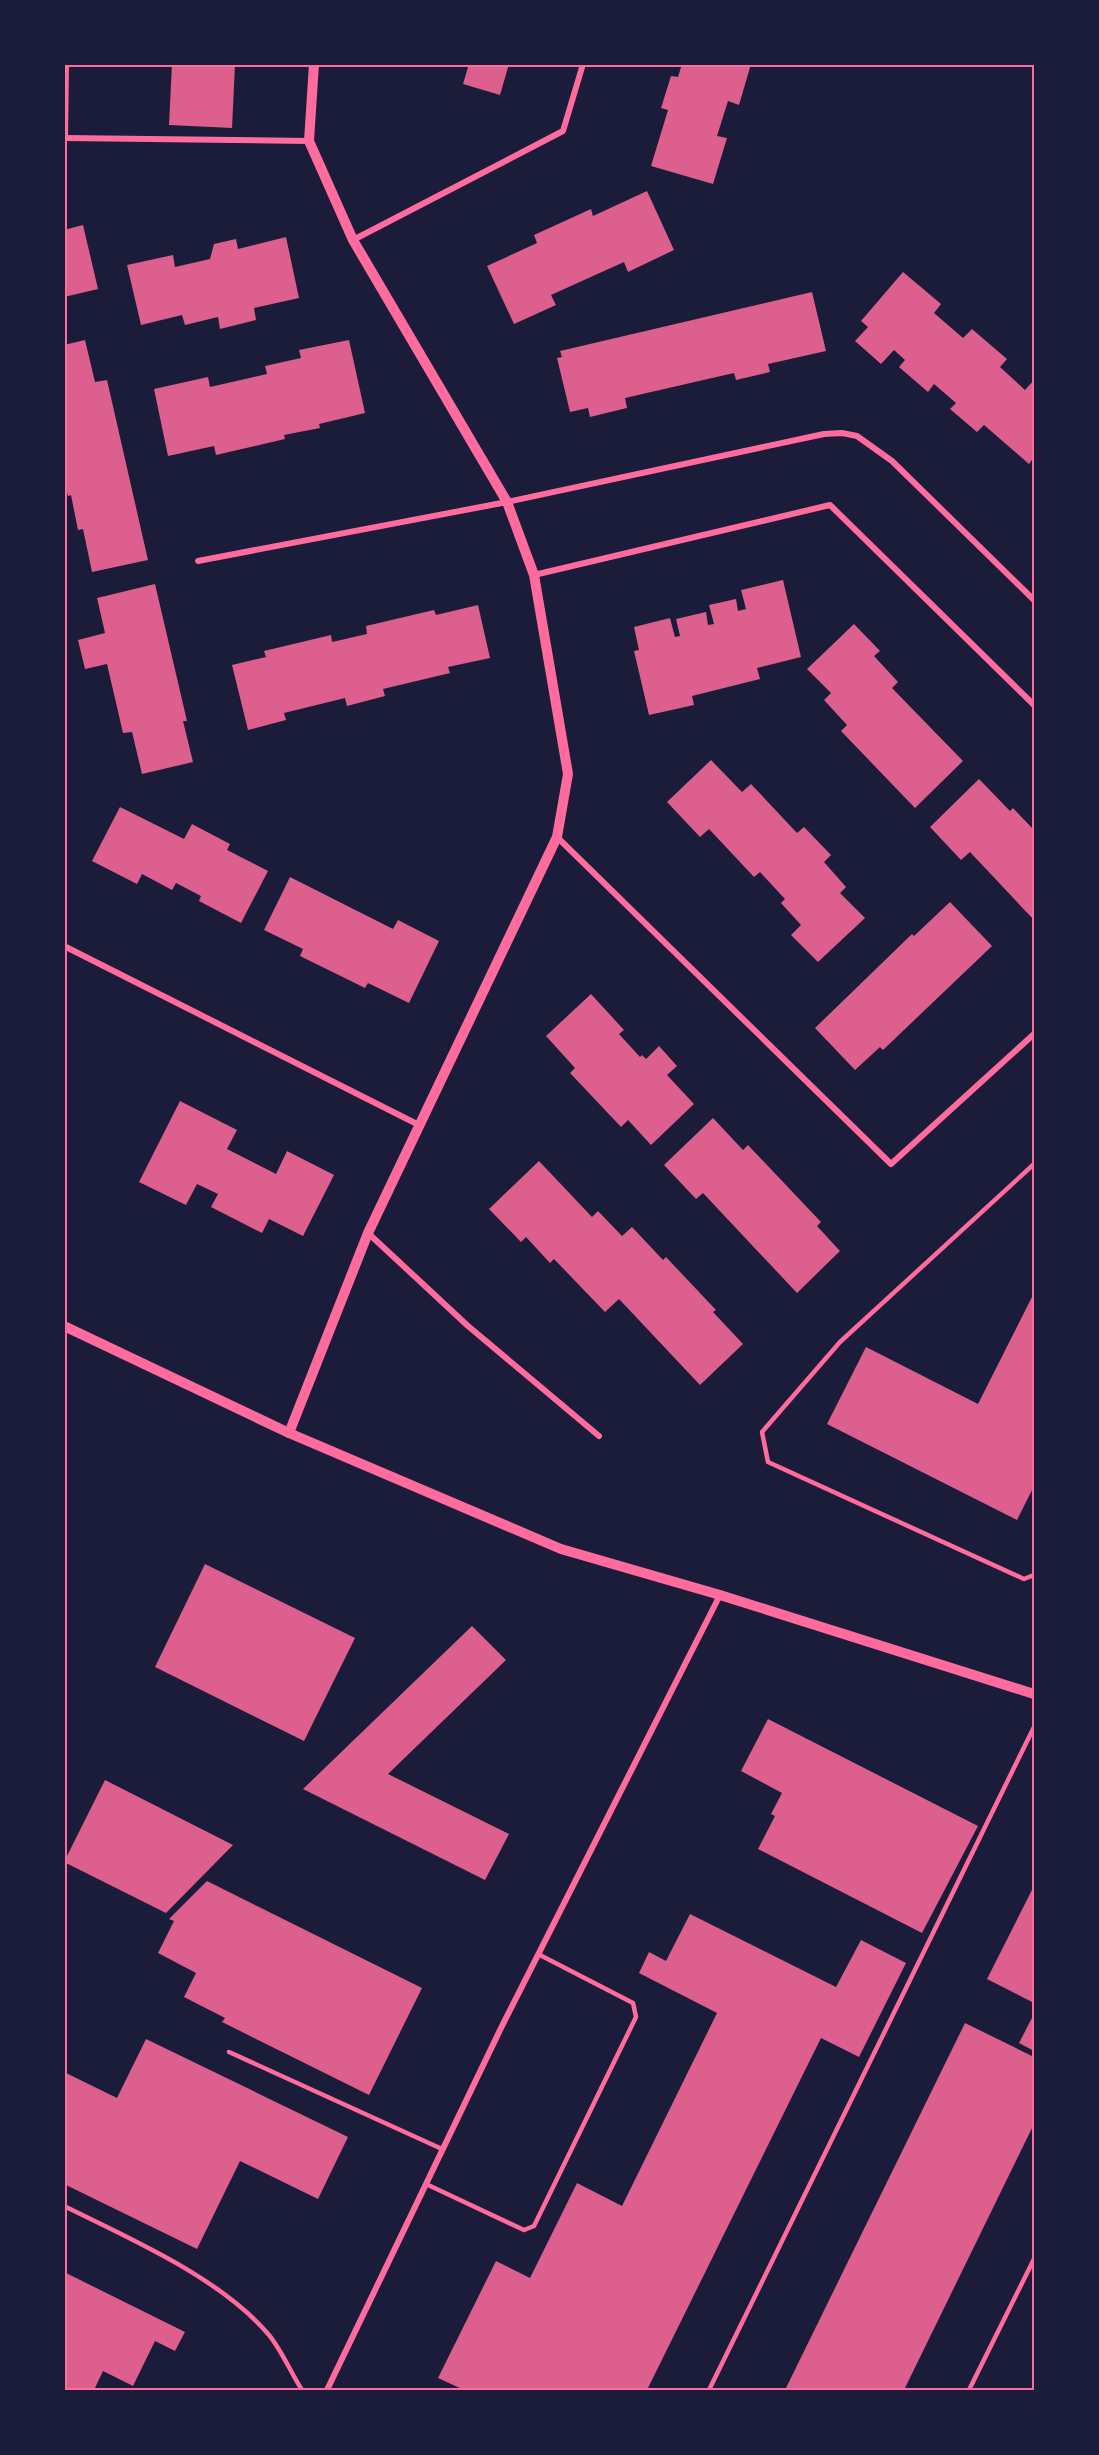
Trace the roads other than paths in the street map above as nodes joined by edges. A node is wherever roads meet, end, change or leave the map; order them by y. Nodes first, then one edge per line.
1 (66, 64) edge
2 (314, 64) edge
3 (583, 64) edge
4 (65, 138) edge
5 (309, 141) junction
6 (353, 240) junction
7 (507, 502) junction
8 (198, 561) dead end
9 (534, 575) junction
10 (1035, 600) edge
11 (1035, 705) edge
12 (557, 837) junction
13 (64, 946) edge
14 (1035, 1034) edge
15 (419, 1125) junction
16 (1035, 1164) edge
17 (368, 1233) junction
18 (64, 1326) edge
19 (289, 1433) junction
20 (599, 1436) dead end
21 (1035, 1575) edge
22 (720, 1595) junction
23 (1035, 1694) edge
24 (1035, 1727) edge
25 (538, 1954) junction
26 (229, 2052) dead end
27 (442, 2149) junction
28 (426, 2184) junction
29 (64, 2206) edge
30 (1035, 2259) edge
31 (302, 2391) edge
32 (327, 2391) edge
33 (710, 2391) edge
34 (969, 2391) edge

1 - 4 street
2 - 5 street
3 - 6 street
4 - 5 street
5 - 6 street
6 - 7 street
7 - 8 street
7 - 9 street
7 - 10 street
9 - 11 street
9 - 12 street
12 - 14 street
12 - 15 street
13 - 15 street
15 - 17 street
16 - 21 lane
17 - 19 street
17 - 20 street
18 - 19 street
19 - 22 street
22 - 23 street
22 - 25 street
24 - 33 lane
25 - 27 street
25 - 28 lane
26 - 27 lane
27 - 28 street
28 - 32 street
29 - 31 lane
30 - 34 lane

